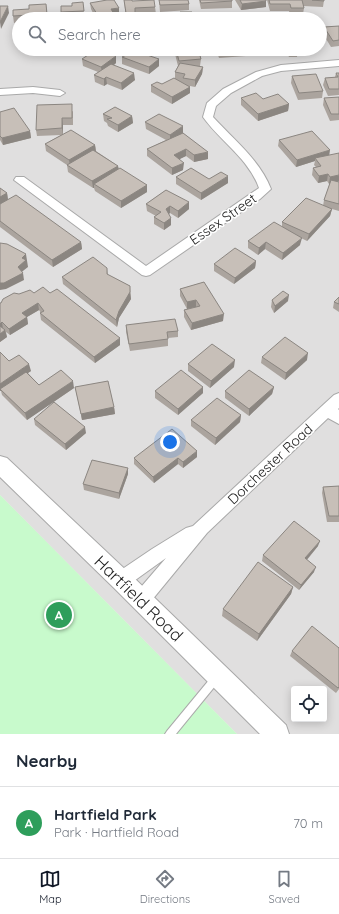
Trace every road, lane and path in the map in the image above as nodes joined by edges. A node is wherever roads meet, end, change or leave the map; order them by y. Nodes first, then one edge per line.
1 (339, 63) edge
2 (0, 92) edge
3 (60, 94) dead end
4 (20, 180) dead end
5 (339, 399) edge
6 (333, 414) edge
7 (0, 464) edge
8 (201, 528) junction
9 (122, 580) junction
10 (141, 600) junction
11 (218, 676) junction
12 (170, 734) edge
13 (277, 734) edge

1 - 4 street, Essex Street
2 - 3 street
5 - 6 street, Dorchester Road
6 - 8 street, Dorchester Road
7 - 9 street, Hartfield Road
8 - 9 street, Dorchester Road
8 - 10 street, Dorchester Road
9 - 10 street, Hartfield Road
10 - 11 street, Hartfield Road
11 - 12 lane
11 - 13 street, Hartfield Road

